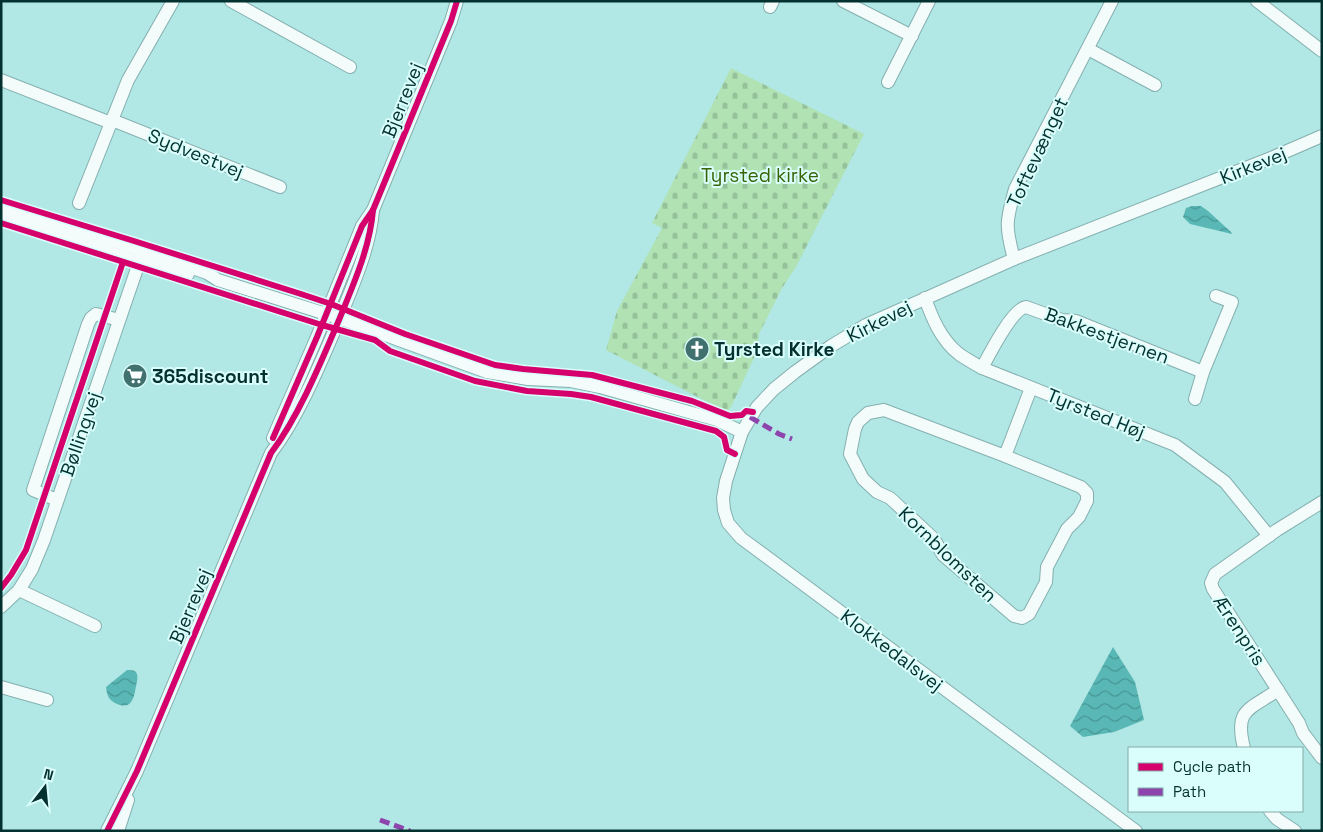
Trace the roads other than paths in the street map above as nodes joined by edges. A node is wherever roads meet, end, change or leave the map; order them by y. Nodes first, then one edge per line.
1 (173, 1) edge
2 (231, 1) edge
3 (457, 1) edge
4 (843, 1) edge
5 (929, 1) edge
6 (1112, 1) edge
7 (1257, 1) edge
8 (912, 36) junction
9 (1088, 49) junction
10 (1322, 51) edge
11 (350, 68) dead end
12 (1, 80) edge
13 (888, 82) dead end
14 (1155, 85) dead end
15 (112, 121) junction
16 (1322, 136) edge
17 (280, 187) dead end
18 (79, 203) dead end
19 (1, 206) edge
20 (1, 218) edge
21 (141, 256) junction
22 (1014, 259) junction
23 (1216, 296) dead end
24 (925, 298) junction
25 (333, 316) junction
26 (119, 320) junction
27 (982, 368) junction
28 (1203, 372) junction
29 (1031, 388) junction
30 (1194, 399) dead end
31 (742, 432) junction
32 (1005, 456) junction
33 (57, 500) junction
34 (1322, 502) edge
35 (1269, 536) junction
36 (19, 590) junction
37 (2, 605) edge
38 (94, 626) dead end
39 (1, 687) edge
40 (1278, 690) junction
41 (47, 700) dead end
42 (1244, 747) edge
43 (1322, 758) edge
44 (137, 771) junction
45 (1271, 812) edge
46 (107, 831) edge
47 (118, 831) edge
48 (1136, 831) edge
49 (1295, 831) edge

1 - 15 street
2 - 11 street
3 - 25 street, Bjerrevej
4 - 8 street
5 - 8 street
6 - 9 street, Toftevænget
7 - 10 street
8 - 13 street
9 - 14 street
9 - 22 street, Toftevænget
12 - 15 street, Sydvestvej
15 - 17 street, Sydvestvej
15 - 18 street
16 - 22 street, Kirkevej
19 - 21 street
20 - 21 street
21 - 25 street
21 - 26 street, Bøllingvej
22 - 24 street, Kirkevej
23 - 28 street
24 - 27 street, Tyrsted Høj
24 - 31 street, Kirkevej
25 - 31 street
25 - 44 street, Bjerrevej
26 - 33 street, Bøllingvej
26 - 33 street
27 - 28 street, Bakkestjernen
27 - 29 street, Tyrsted Høj
28 - 30 street
29 - 32 street
29 - 35 street, Tyrsted Høj
31 - 48 street, Klokkedalsvej
32 - 32 street, Kornblomsten
33 - 36 street, Bøllingvej
34 - 35 street
35 - 40 street, Ærenpris
36 - 37 street, Bøllingvej
36 - 38 street
39 - 41 street
40 - 42 street
40 - 43 street, Ærenpris
44 - 46 street, Bjerrevej
44 - 47 street, Bjerrevej
45 - 49 street

